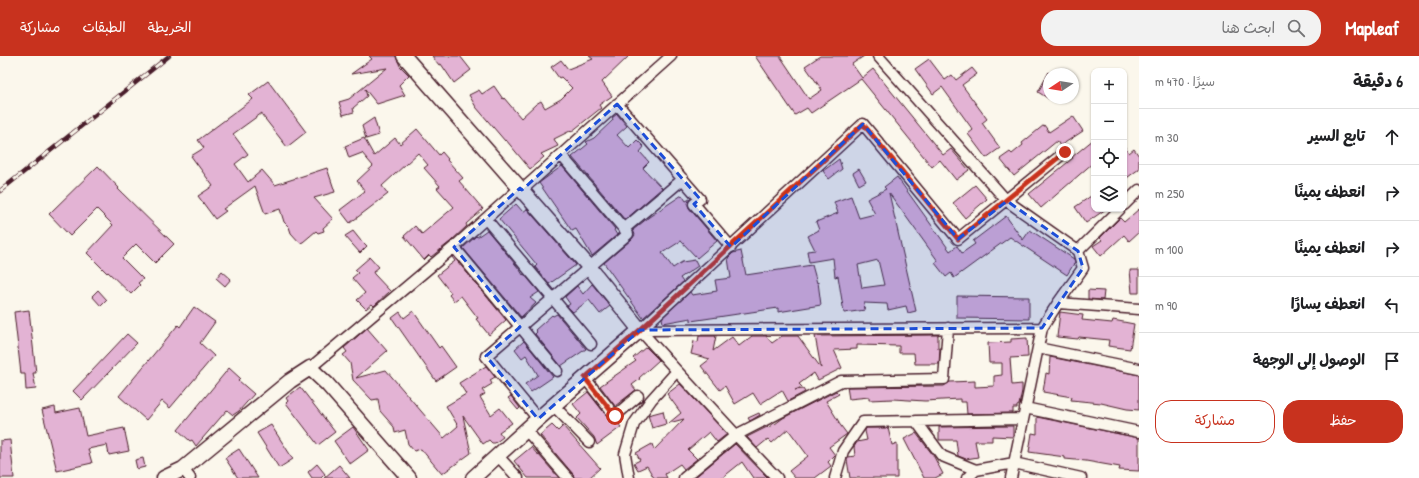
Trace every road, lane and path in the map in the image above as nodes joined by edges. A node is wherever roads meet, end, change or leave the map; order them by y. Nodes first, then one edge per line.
1 (404, 56) edge
2 (671, 56) edge
3 (878, 56) edge
4 (618, 104) junction
5 (1065, 152) dead end
6 (561, 155) junction
7 (683, 179) junction
8 (521, 189) junction
9 (1139, 190) edge
10 (1006, 201) junction
11 (1127, 203) edge
12 (1117, 212) edge
13 (486, 219) junction
14 (624, 229) junction
15 (454, 247) junction
16 (731, 247) junction
17 (1078, 251) junction
18 (590, 268) junction
19 (552, 299) junction
20 (1058, 303) junction
21 (1139, 310) edge
22 (520, 327) junction
23 (948, 328) junction
24 (1042, 328) junction
25 (640, 330) junction
26 (591, 344) dead end
27 (1038, 348) junction
28 (310, 368) junction
29 (1139, 369) edge
30 (557, 370) dead end
31 (677, 371) junction
32 (585, 378) junction
33 (638, 396) dead end
34 (554, 406) junction
35 (1025, 408) junction
36 (538, 419) junction
37 (1023, 419) junction
38 (916, 421) junction
39 (526, 430) junction
40 (1139, 432) edge
41 (736, 434) junction
42 (589, 442) dead end
43 (498, 456) junction
44 (1014, 463) junction
45 (976, 470) junction
46 (186, 474) edge
47 (164, 478) edge
48 (409, 478) edge
49 (473, 478) edge
50 (518, 478) edge
51 (568, 478) edge
52 (629, 478) edge
53 (684, 478) edge
54 (777, 478) edge
55 (835, 478) edge
56 (967, 478) edge
57 (1011, 478) edge
58 (1081, 478) edge

1 - 8 street
2 - 4 street
3 - 10 street
4 - 6 street
4 - 7 street
5 - 10 street
6 - 8 street
6 - 14 street
7 - 14 street
7 - 16 street
8 - 13 street
8 - 18 street
9 - 11 street
10 - 16 street
10 - 17 street
12 - 17 street
13 - 15 street
13 - 19 street
14 - 18 street
15 - 22 street
15 - 28 street
16 - 25 street
17 - 20 street
18 - 19 street
18 - 25 street
19 - 22 street
19 - 26 street
20 - 21 street
20 - 24 street
22 - 30 street
22 - 36 street
23 - 24 street
23 - 25 street
23 - 41 street
24 - 27 street
25 - 31 street
25 - 32 street
27 - 29 street
27 - 35 street
28 - 46 street
28 - 48 street
31 - 41 street
31 - 52 street
32 - 33 street
32 - 34 street
34 - 36 street
34 - 42 street
35 - 37 street
35 - 40 street
36 - 39 street
37 - 38 street
37 - 44 street
38 - 45 street
38 - 55 street
39 - 43 street
39 - 51 street
41 - 53 street
41 - 54 street
43 - 49 street
43 - 50 street
44 - 45 street
44 - 57 street
44 - 58 street
45 - 56 street
46 - 47 street

